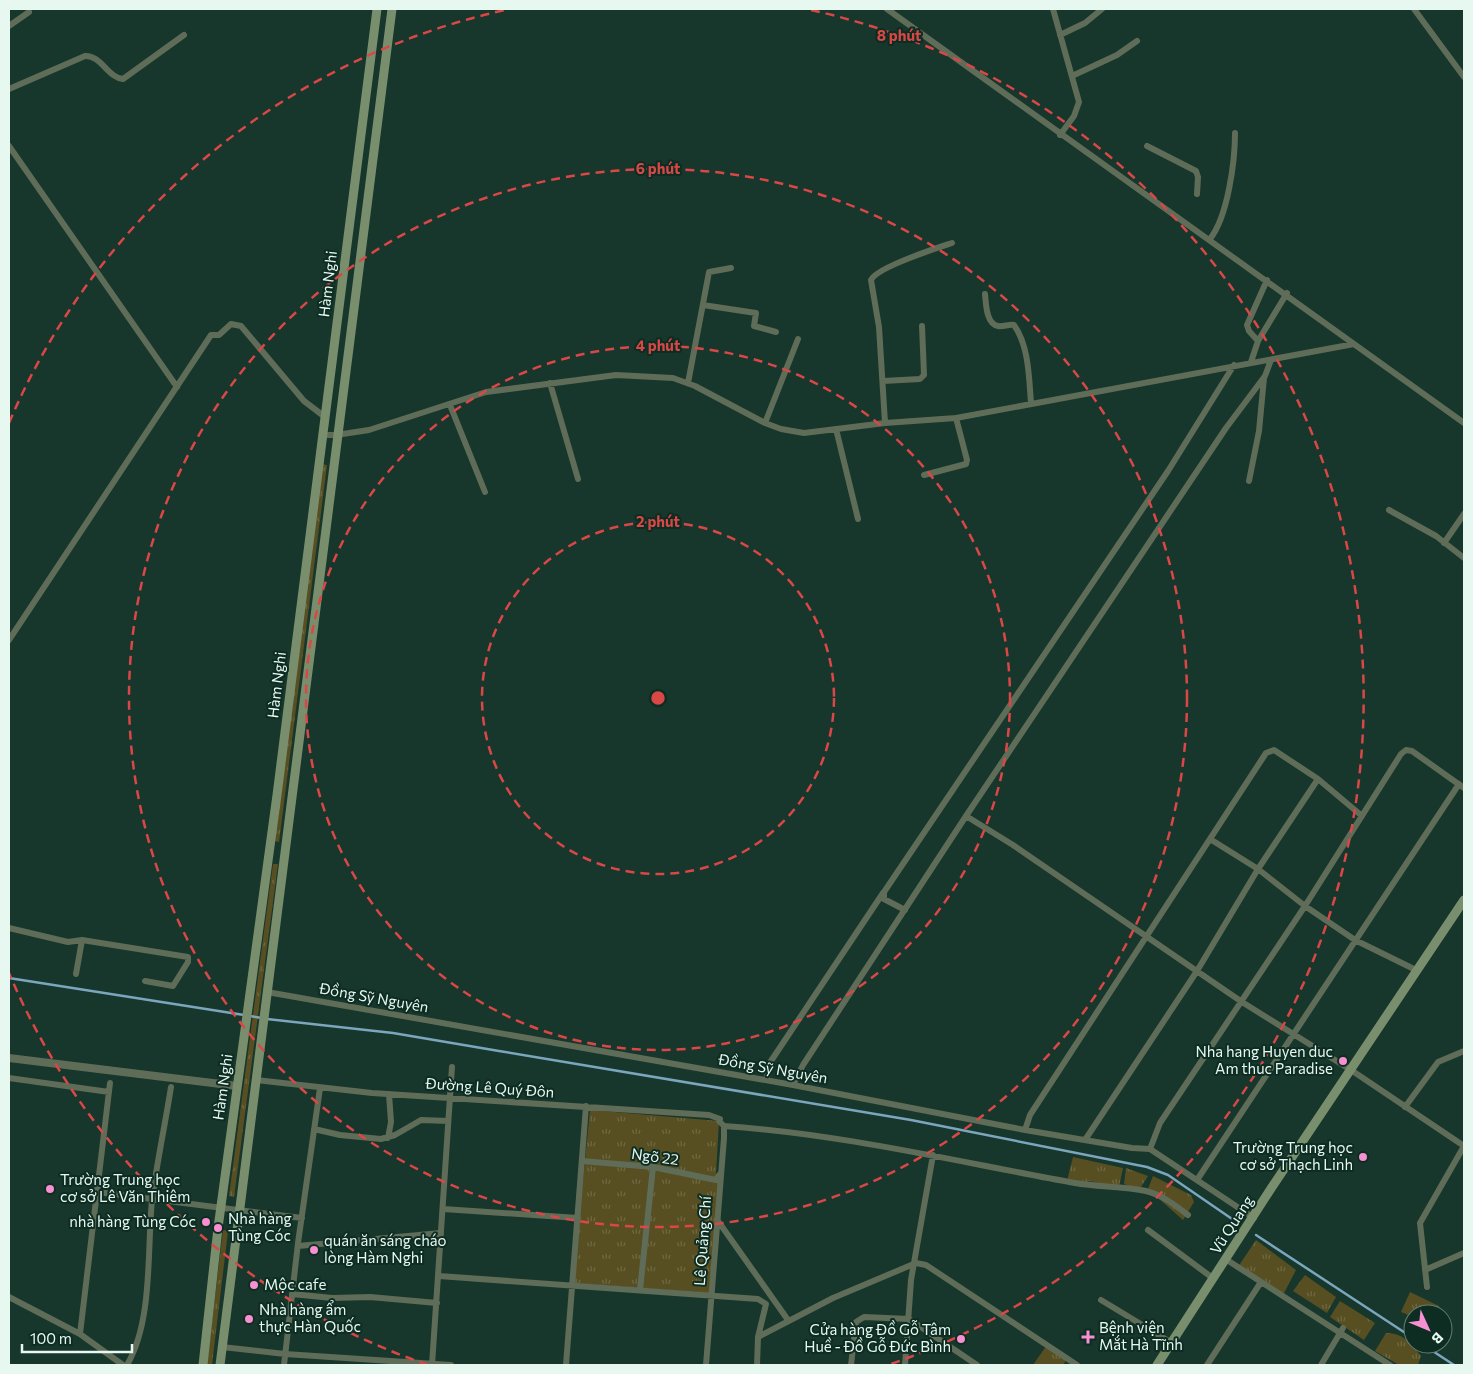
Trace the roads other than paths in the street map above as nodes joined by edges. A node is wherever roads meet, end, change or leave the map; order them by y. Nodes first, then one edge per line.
1 (377, 9) edge
2 (392, 9) edge
3 (887, 9) edge
4 (1053, 9) edge
5 (1102, 9) edge
6 (1414, 9) edge
7 (29, 12) dead end
8 (9, 26) edge
9 (184, 35) dead end
10 (1060, 35) junction
11 (1137, 41) dead end
12 (1072, 76) junction
13 (1464, 77) edge
14 (9, 89) edge
15 (1235, 133) dead end
16 (1060, 135) junction
17 (9, 146) edge
18 (1147, 146) dead end
19 (1197, 194) dead end
20 (1210, 239) junction
21 (952, 243) dead end
22 (731, 268) dead end
23 (1267, 280) junction
24 (1287, 293) junction
25 (985, 294) dead end
26 (703, 305) junction
27 (922, 326) dead end
28 (776, 332) dead end
29 (798, 339) dead end
30 (1258, 341) junction
31 (1354, 344) junction
32 (1270, 360) junction
33 (1251, 362) junction
34 (1234, 365) junction
35 (1265, 376) junction
36 (883, 381) junction
37 (550, 383) junction
38 (688, 383) junction
39 (177, 387) junction
40 (1031, 403) junction
41 (450, 405) junction
42 (325, 416) junction
43 (956, 418) junction
44 (1464, 422) edge
45 (765, 423) junction
46 (886, 423) junction
47 (836, 429) junction
48 (323, 435) junction
49 (336, 435) junction
50 (924, 475) dead end
51 (578, 479) dead end
52 (1249, 481) dead end
53 (485, 492) dead end
54 (1390, 510) dead end
55 (1464, 514) edge
56 (858, 519) dead end
57 (1444, 543) junction
58 (1464, 558) edge
59 (9, 640) edge
60 (1318, 779) junction
61 (1462, 786) edge
62 (966, 816) junction
63 (1362, 816) junction
64 (1210, 839) junction
65 (1258, 869) junction
66 (884, 892) junction
67 (1464, 900) edge
68 (1305, 906) junction
69 (905, 910) junction
70 (9, 928) edge
71 (1146, 936) junction
72 (82, 940) junction
73 (1355, 940) junction
74 (1416, 970) junction
75 (1197, 971) junction
76 (76, 974) dead end
77 (144, 981) dead end
78 (268, 992) junction
79 (1242, 1002) junction
80 (1293, 1036) junction
81 (1464, 1051) edge
82 (9, 1058) edge
83 (452, 1067) dead end
84 (1351, 1070) junction
85 (9, 1078) edge
86 (256, 1080) junction
87 (766, 1080) junction
88 (110, 1083) dead end
89 (793, 1085) junction
90 (237, 1086) junction
91 (171, 1087) dead end
92 (320, 1088) junction
93 (109, 1092) junction
94 (389, 1094) junction
95 (449, 1098) junction
96 (586, 1106) junction
97 (1405, 1107) junction
98 (448, 1121) junction
99 (721, 1124) junction
100 (314, 1129) junction
101 (1025, 1130) junction
102 (388, 1138) junction
103 (1085, 1140) junction
104 (1464, 1146) edge
105 (1150, 1149) junction
106 (933, 1155) junction
107 (582, 1161) junction
108 (653, 1167) junction
109 (721, 1173) junction
110 (1197, 1180) junction
111 (97, 1192) junction
112 (153, 1199) junction
113 (221, 1208) junction
114 (443, 1209) junction
115 (240, 1210) junction
116 (1188, 1215) dead end
117 (302, 1218) junction
118 (578, 1218) junction
119 (1254, 1218) junction
120 (718, 1221) junction
121 (1148, 1230) dead end
122 (442, 1233) junction
123 (298, 1246) junction
124 (1464, 1253) edge
125 (1226, 1260) junction
126 (916, 1263) junction
127 (1425, 1270) junction
128 (439, 1276) junction
129 (1214, 1278) junction
130 (1262, 1282) junction
131 (573, 1285) junction
132 (1428, 1287) dead end
133 (640, 1290) junction
134 (292, 1294) junction
135 (712, 1296) junction
136 (9, 1297) edge
137 (1102, 1300) dead end
138 (437, 1303) junction
139 (909, 1319) junction
140 (788, 1320) junction
141 (1342, 1331) junction
142 (80, 1334) junction
143 (758, 1337) junction
144 (1172, 1343) junction
145 (222, 1346) junction
146 (285, 1354) junction
147 (432, 1364) edge
148 (1074, 1364) edge
149 (123, 1365) edge
150 (127, 1365) edge
151 (203, 1365) edge
152 (220, 1365) edge
153 (284, 1365) edge
154 (451, 1365) edge
155 (566, 1365) edge
156 (706, 1365) edge
157 (757, 1365) edge
158 (851, 1365) edge
159 (905, 1365) edge
160 (977, 1365) edge
161 (1157, 1365) edge
162 (1207, 1365) edge
163 (1321, 1365) edge
164 (1390, 1365) edge

1 - 42 main road, Hàm Nghi
2 - 49 main road, Hàm Nghi
3 - 16 street
4 - 10 street
5 - 10 street
6 - 13 street
7 - 8 street
9 - 14 street
10 - 12 street
11 - 12 street
12 - 16 street
15 - 20 street
16 - 20 street
17 - 39 street
18 - 19 street
20 - 23 street
21 - 36 street
22 - 26 street
23 - 24 street
23 - 30 street
24 - 30 street
24 - 31 street
25 - 40 street
26 - 28 street
26 - 38 street
27 - 36 street
29 - 45 street
30 - 33 street
31 - 32 street
31 - 44 street
32 - 33 street
32 - 35 street
33 - 34 street
34 - 40 street
34 - 66 street
35 - 52 street
35 - 62 street
36 - 46 street
37 - 38 street
37 - 41 street
37 - 51 street
38 - 45 street
39 - 42 street
39 - 59 street
40 - 43 street
41 - 49 street
41 - 53 street
42 - 48 main road, Hàm Nghi
43 - 46 street
43 - 50 street
45 - 47 street
46 - 47 street
47 - 56 street
48 - 49 street
48 - 90 main road, Hàm Nghi
49 - 78 main road, Hàm Nghi
54 - 57 street
55 - 57 street
57 - 58 street
60 - 63 street
60 - 64 street
60 - 65 street
61 - 63 street
61 - 73 street
62 - 69 street
62 - 71 street
63 - 68 street
64 - 65 street
64 - 71 street
65 - 68 street
65 - 75 street
66 - 69 street
66 - 87 street
67 - 74 main road, Vũ Quang
68 - 73 street
68 - 79 street
69 - 89 street
70 - 72 street
71 - 75 street
71 - 101 street
72 - 76 street
72 - 77 street
73 - 74 street
73 - 80 street
74 - 84 main road, Vũ Quang
75 - 79 street
75 - 103 street
78 - 86 main road, Hàm Nghi
78 - 87 street, Đồng Sỹ Nguyên
79 - 80 street
79 - 105 street
80 - 84 street
80 - 110 street
81 - 97 street
82 - 90 street
83 - 95 street
84 - 97 street
84 - 119 main road, Vũ Quang
85 - 93 street
86 - 92 street, Đường Lê Quý Đôn
86 - 115 main road, Hàm Nghi
87 - 89 street, Đồng Sỹ Nguyên
88 - 93 street
89 - 101 street, Đồng Sỹ Nguyên
90 - 113 main road, Hàm Nghi
91 - 112 street
92 - 94 street, Đường Lê Quý Đôn
92 - 100 street
93 - 111 street
94 - 95 street, Đường Lê Quý Đôn
94 - 102 street
95 - 96 street, Đường Lê Quý Đôn
95 - 98 street
96 - 99 street, Đường Lê Quý Đôn
96 - 107 street
97 - 104 street
98 - 102 street
98 - 114 street
99 - 106 street, Đường Lê Quý Đôn
99 - 109 street, Lê Quảng Chí
100 - 102 street
100 - 117 street
101 - 103 street, Đồng Sỹ Nguyên
103 - 105 street, Đồng Sỹ Nguyên
104 - 127 street
105 - 110 street, Đồng Sỹ Nguyên
106 - 116 street, Đường Lê Quý Đôn
106 - 126 street
107 - 108 street, Ngõ 22
107 - 118 street
108 - 109 street, Ngõ 22
108 - 133 street
109 - 120 street, Lê Quảng Chí
110 - 119 street, Đồng Sỹ Nguyên
111 - 112 street
111 - 142 street
112 - 113 street
112 - 150 street
113 - 115 street
113 - 151 main road, Hàm Nghi
114 - 118 street
114 - 122 street
115 - 117 street
115 - 145 main road, Hàm Nghi
117 - 123 street
118 - 131 street
119 - 125 main road, Vũ Quang
120 - 135 street, Lê Quảng Chí
120 - 140 street
121 - 129 street
122 - 123 street
122 - 128 street
123 - 134 street
124 - 127 street
125 - 129 main road, Vũ Quang
125 - 130 street
126 - 139 street
126 - 140 street
126 - 148 street
127 - 132 street
128 - 131 street
128 - 138 street
129 - 144 main road, Vũ Quang
130 - 141 street
130 - 162 street
131 - 133 street
131 - 155 street
133 - 135 street
134 - 138 street
134 - 146 street
135 - 143 street
135 - 156 street, Lê Quảng Chí
136 - 142 street
137 - 144 street
138 - 147 street
139 - 158 street
139 - 159 street
139 - 160 street
140 - 143 street
141 - 163 street
141 - 164 street
142 - 149 street
143 - 157 street
144 - 161 main road, Vũ Quang
145 - 146 street
145 - 152 main road, Hàm Nghi
146 - 147 street
146 - 153 street
147 - 154 street

